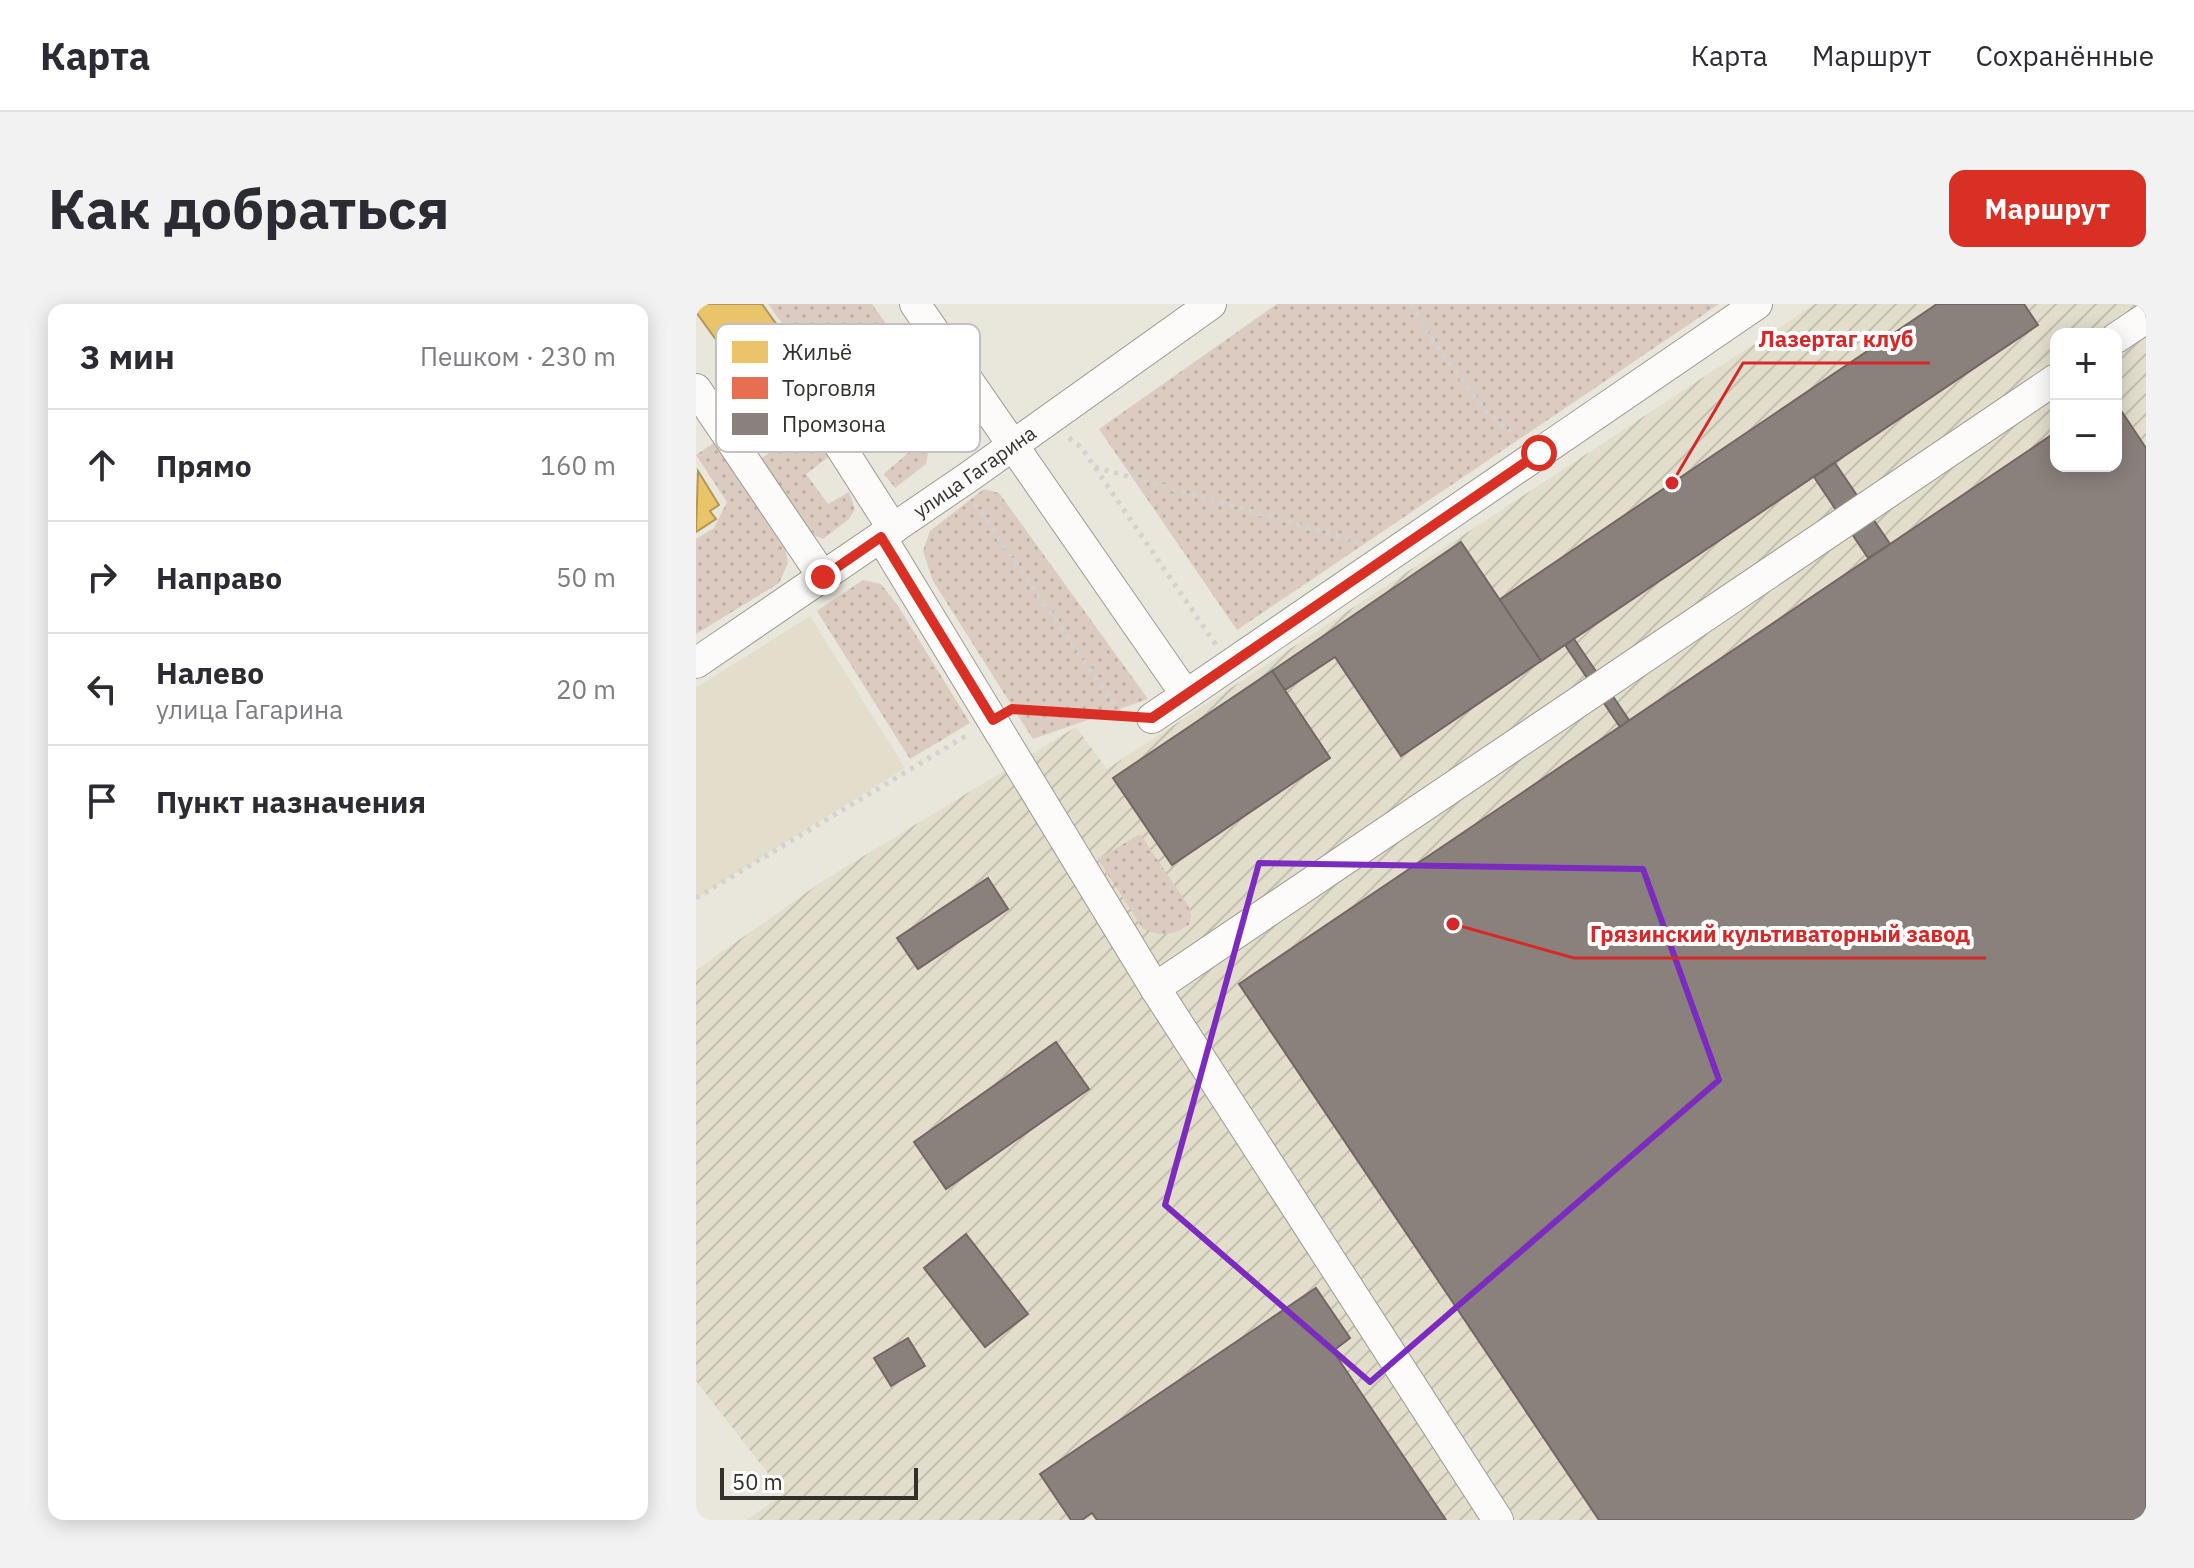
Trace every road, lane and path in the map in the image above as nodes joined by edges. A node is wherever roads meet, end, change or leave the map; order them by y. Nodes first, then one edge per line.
1 (915, 304) edge
2 (1211, 304) edge
3 (1411, 304) edge
4 (1757, 304) edge
5 (2146, 318) edge
6 (929, 324) edge
7 (2122, 334) edge
8 (2050, 383) edge
9 (980, 396) edge
10 (701, 407) edge
11 (716, 428) edge
12 (1060, 430) dead end
13 (1014, 444) junction
14 (733, 452) edge
15 (841, 452) edge
16 (1539, 453) junction
17 (1094, 467) junction
18 (970, 476) junction
19 (887, 533) junction
20 (1395, 552) junction
21 (823, 577) junction
22 (696, 663) edge
23 (1230, 665) junction
24 (1186, 695) junction
25 (1122, 716) junction
26 (1152, 718) joint
27 (993, 720) junction
28 (696, 898) edge
29 (1155, 988) junction
30 (1498, 1520) edge

1 - 6 street
2 - 13 street, улица Гагарина
3 - 16 path
4 - 16 street
5 - 7 street
8 - 29 street
9 - 13 street
10 - 11 street
12 - 17 path
13 - 18 street, улица Гагарина
13 - 24 street
14 - 21 street
15 - 19 street
16 - 20 street
17 - 20 path
17 - 23 path
18 - 19 street, улица Гагарина
18 - 25 path
19 - 21 street, улица Гагарина
19 - 27 street
20 - 23 street
21 - 22 street, улица Гагарина
23 - 24 street
24 - 26 street
25 - 26 path
25 - 27 path
27 - 28 path
27 - 29 street
29 - 30 street

